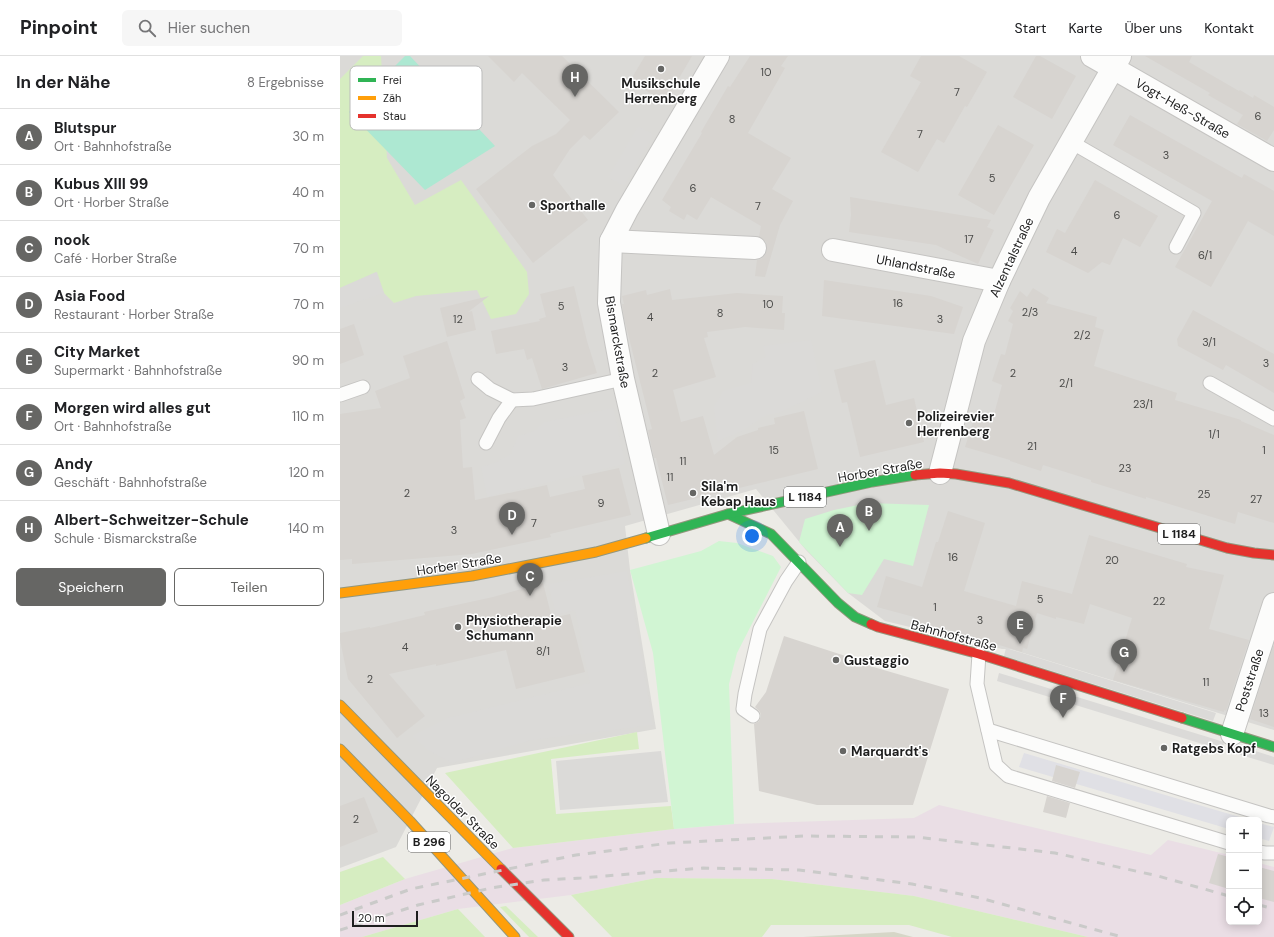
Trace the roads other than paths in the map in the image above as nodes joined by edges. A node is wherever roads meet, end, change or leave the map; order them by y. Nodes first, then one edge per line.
1 (718, 56) edge
2 (1092, 56) edge
3 (1116, 62) edge
4 (1071, 142) junction
5 (1274, 160) edge
6 (611, 242) junction
7 (1176, 247) dead end
8 (755, 248) dead end
9 (833, 250) dead end
10 (1000, 281) junction
11 (478, 379) dead end
12 (623, 379) junction
13 (1210, 384) dead end
14 (363, 387) dead end
15 (340, 395) edge
16 (512, 400) junction
17 (1274, 419) edge
18 (486, 443) dead end
19 (940, 474) junction
20 (728, 514) junction
21 (659, 534) junction
22 (1274, 555) edge
23 (799, 562) junction
24 (340, 588) edge
25 (370, 588) junction
26 (340, 593) edge
27 (340, 600) edge
28 (350, 600) dead end
29 (1274, 604) edge
30 (979, 654) junction
31 (340, 705) edge
32 (753, 716) dead end
33 (988, 730) junction
34 (1232, 734) junction
35 (1274, 747) edge
36 (340, 749) edge
37 (1274, 816) edge
38 (1226, 842) edge
39 (1262, 853) edge
40 (1274, 853) edge
41 (515, 937) edge
42 (569, 937) edge

1 - 6 street, Bismarckstraße
2 - 3 street, Vogt-Heß-Straße
3 - 4 street, Alzentalstraße
3 - 5 street, Vogt-Heß-Straße
4 - 7 lane
4 - 10 street, Alzentalstraße
6 - 8 street
6 - 12 street, Bismarckstraße
9 - 10 street, Uhlandstraße
10 - 19 street, Alzentalstraße
11 - 16 lane
12 - 16 lane
12 - 21 street, Bismarckstraße
13 - 17 lane
14 - 15 lane
16 - 18 lane
19 - 20 main road, Horber Straße / L 1184
19 - 22 main road, Horber Straße / L 1184
20 - 21 main road, Horber Straße / L 1184
20 - 23 main road, Bahnhofstraße
21 - 25 main road, Horber Straße / L 1184
23 - 30 main road, Bahnhofstraße
23 - 32 lane
24 - 25 main road
25 - 26 main road, L 1184
25 - 27 main road
25 - 28 main road
29 - 34 street, Poststraße
30 - 33 lane
30 - 34 main road, Bahnhofstraße
31 - 42 main road, Nagolder Straße / B 296
33 - 37 lane
33 - 38 lane
34 - 35 main road, Bahnhofstraße
36 - 41 main road, B 296
39 - 40 lane

